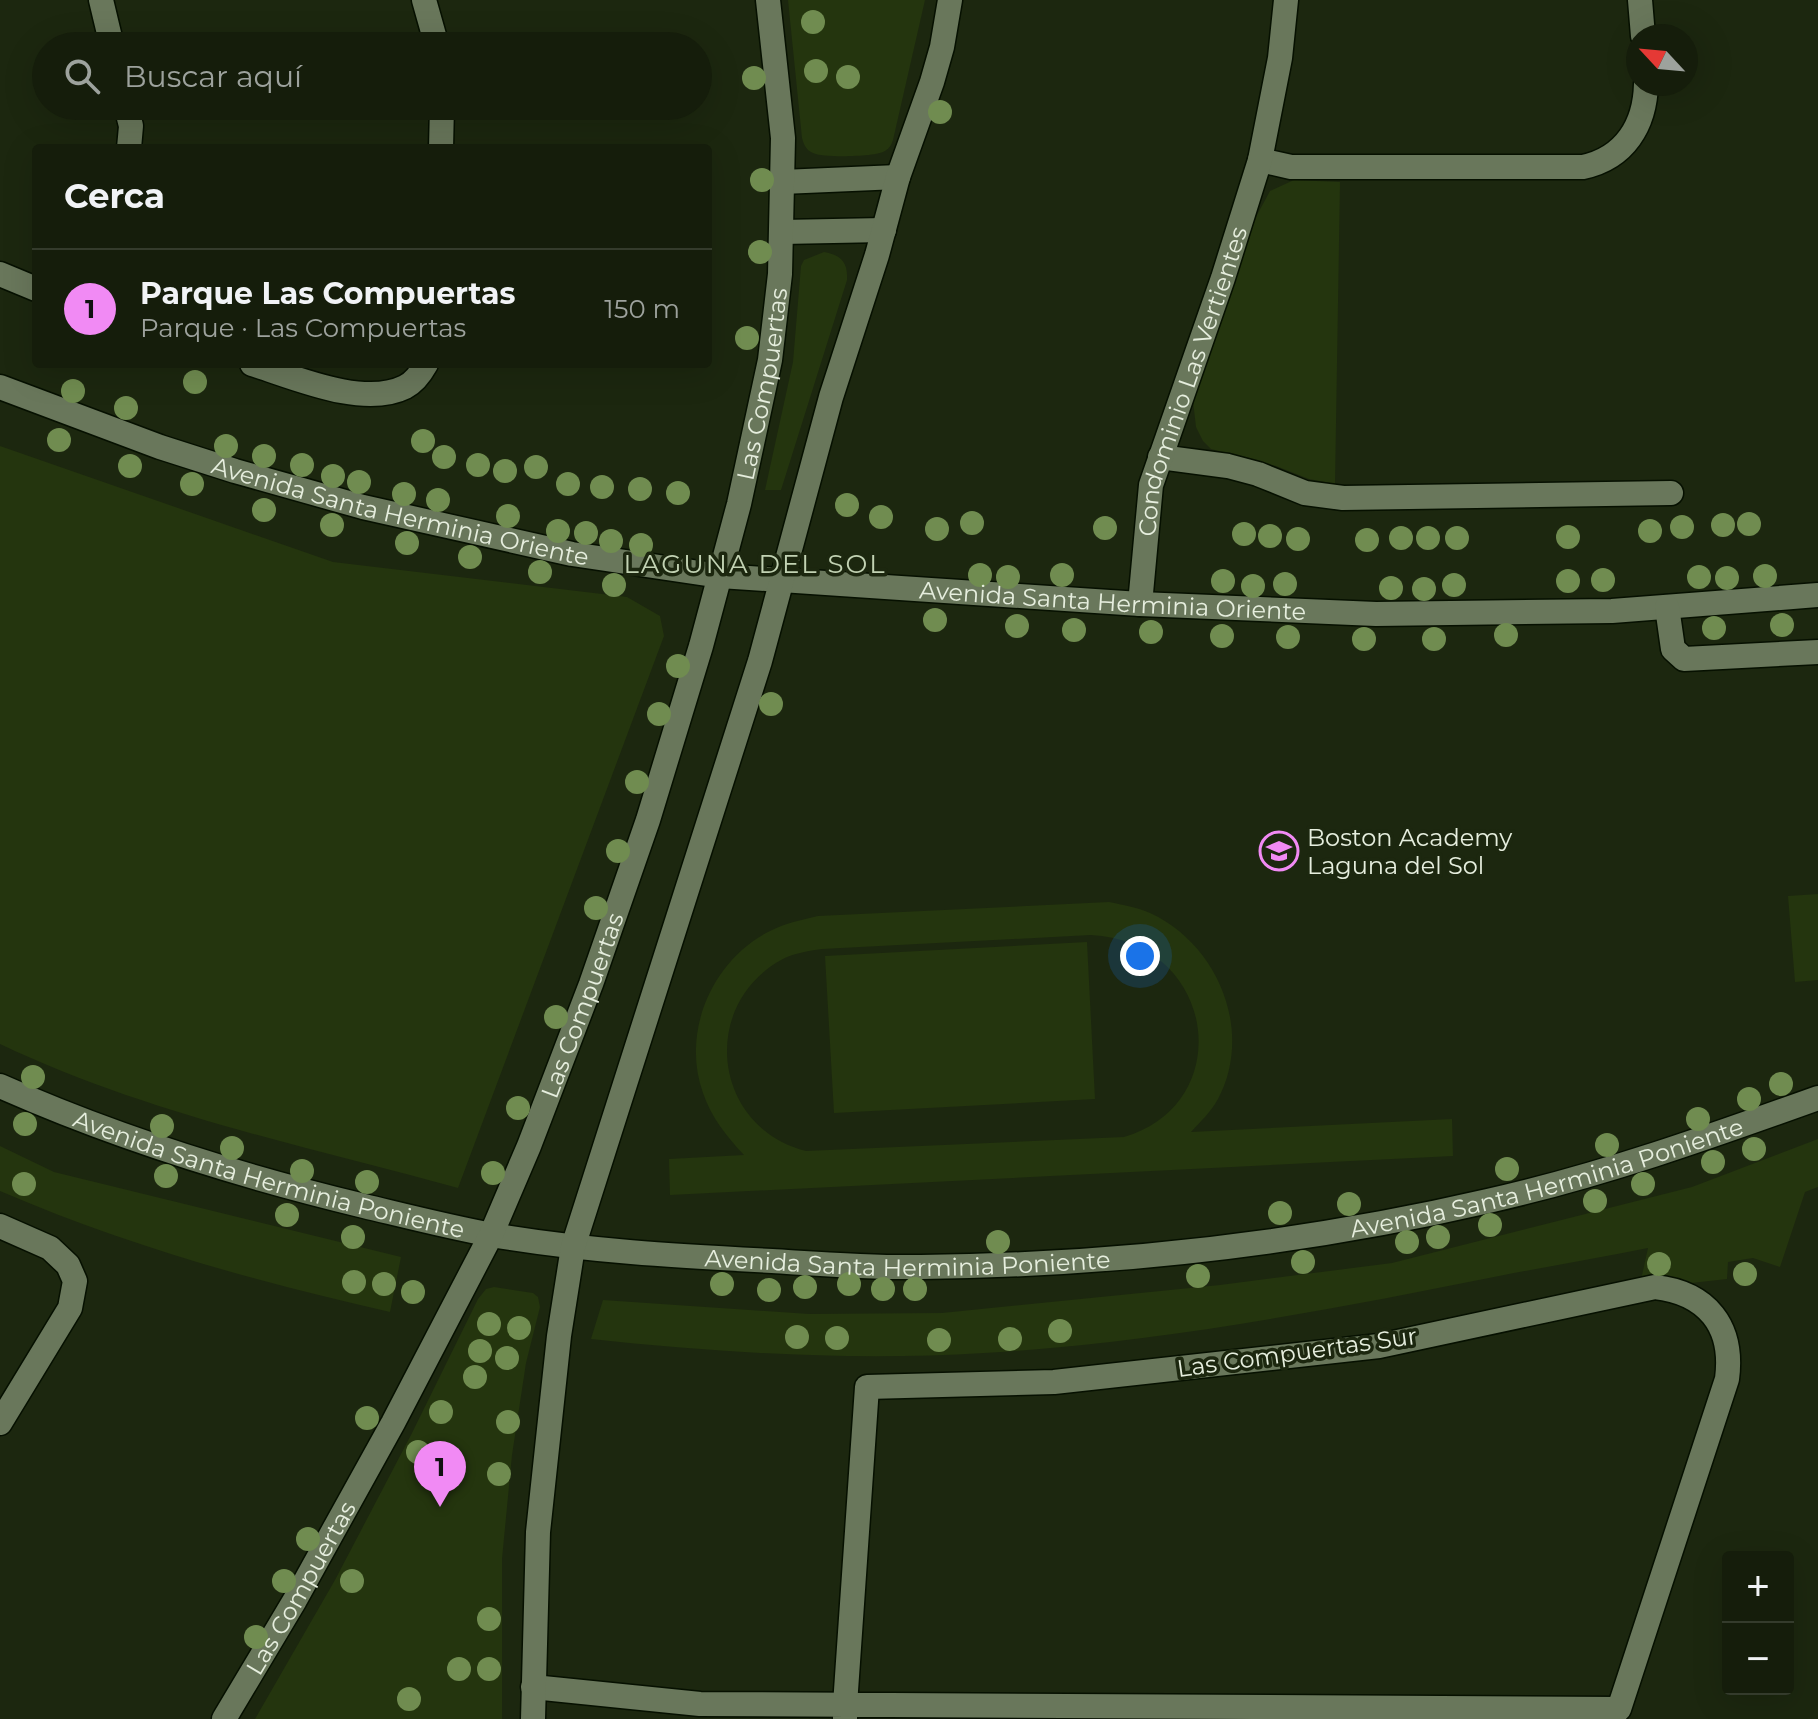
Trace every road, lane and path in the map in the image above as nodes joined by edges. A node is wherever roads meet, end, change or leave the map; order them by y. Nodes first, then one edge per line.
1 (101, 0) edge
2 (424, 0) edge
3 (768, 0) edge
4 (950, 0) edge
5 (1286, 0) edge
6 (1640, 0) edge
7 (1642, 24) edge
8 (109, 32) edge
9 (433, 32) edge
10 (1644, 96) edge
11 (130, 120) edge
12 (442, 120) edge
13 (129, 144) edge
14 (441, 144) edge
15 (1260, 160) junction
16 (898, 177) junction
17 (782, 182) junction
18 (884, 230) junction
19 (782, 232) junction
20 (0, 274) edge
21 (32, 287) edge
22 (265, 368) edge
23 (424, 368) edge
24 (0, 387) edge
25 (1160, 457) junction
26 (1671, 493) dead end
27 (720, 576) junction
28 (784, 579) junction
29 (1818, 595) edge
30 (1140, 604) junction
31 (1667, 607) junction
32 (1818, 652) edge
33 (0, 1086) edge
34 (1818, 1098) edge
35 (0, 1226) edge
36 (491, 1235) junction
37 (573, 1247) junction
38 (0, 1423) edge
39 (533, 1687) junction
40 (845, 1712) edge
41 (1618, 1714) edge
42 (224, 1719) edge
43 (533, 1719) edge

1 - 8 street
2 - 9 street
3 - 17 street, Las Compuertas
4 - 16 street
5 - 15 street, Condominio Las Vertientes
6 - 7 street
10 - 15 street
11 - 13 street
12 - 14 street
15 - 25 street, Condominio Las Vertientes
16 - 17 street
16 - 18 street
17 - 19 street, Las Compuertas
18 - 19 street
18 - 28 street
19 - 27 street, Las Compuertas
20 - 21 street
22 - 23 street
24 - 27 street, Avenida Santa Herminia Oriente
25 - 26 street
25 - 30 street, Condominio Las Vertientes
27 - 28 street, Avenida Santa Herminia Oriente
27 - 36 street, Las Compuertas
28 - 30 street, Avenida Santa Herminia Oriente
28 - 37 street
29 - 31 street, Avenida Santa Herminia Oriente
30 - 31 street, Avenida Santa Herminia Oriente
31 - 32 street
33 - 36 street, Avenida Santa Herminia Poniente
34 - 37 street, Avenida Santa Herminia Poniente
35 - 38 street
36 - 37 street, Avenida Santa Herminia Poniente
36 - 42 street, Las Compuertas
37 - 39 street
39 - 40 street, Las Compuertas Sur
39 - 43 street
40 - 41 street, Las Compuertas Sur
40 - 41 street, Las Compuertas Sur

